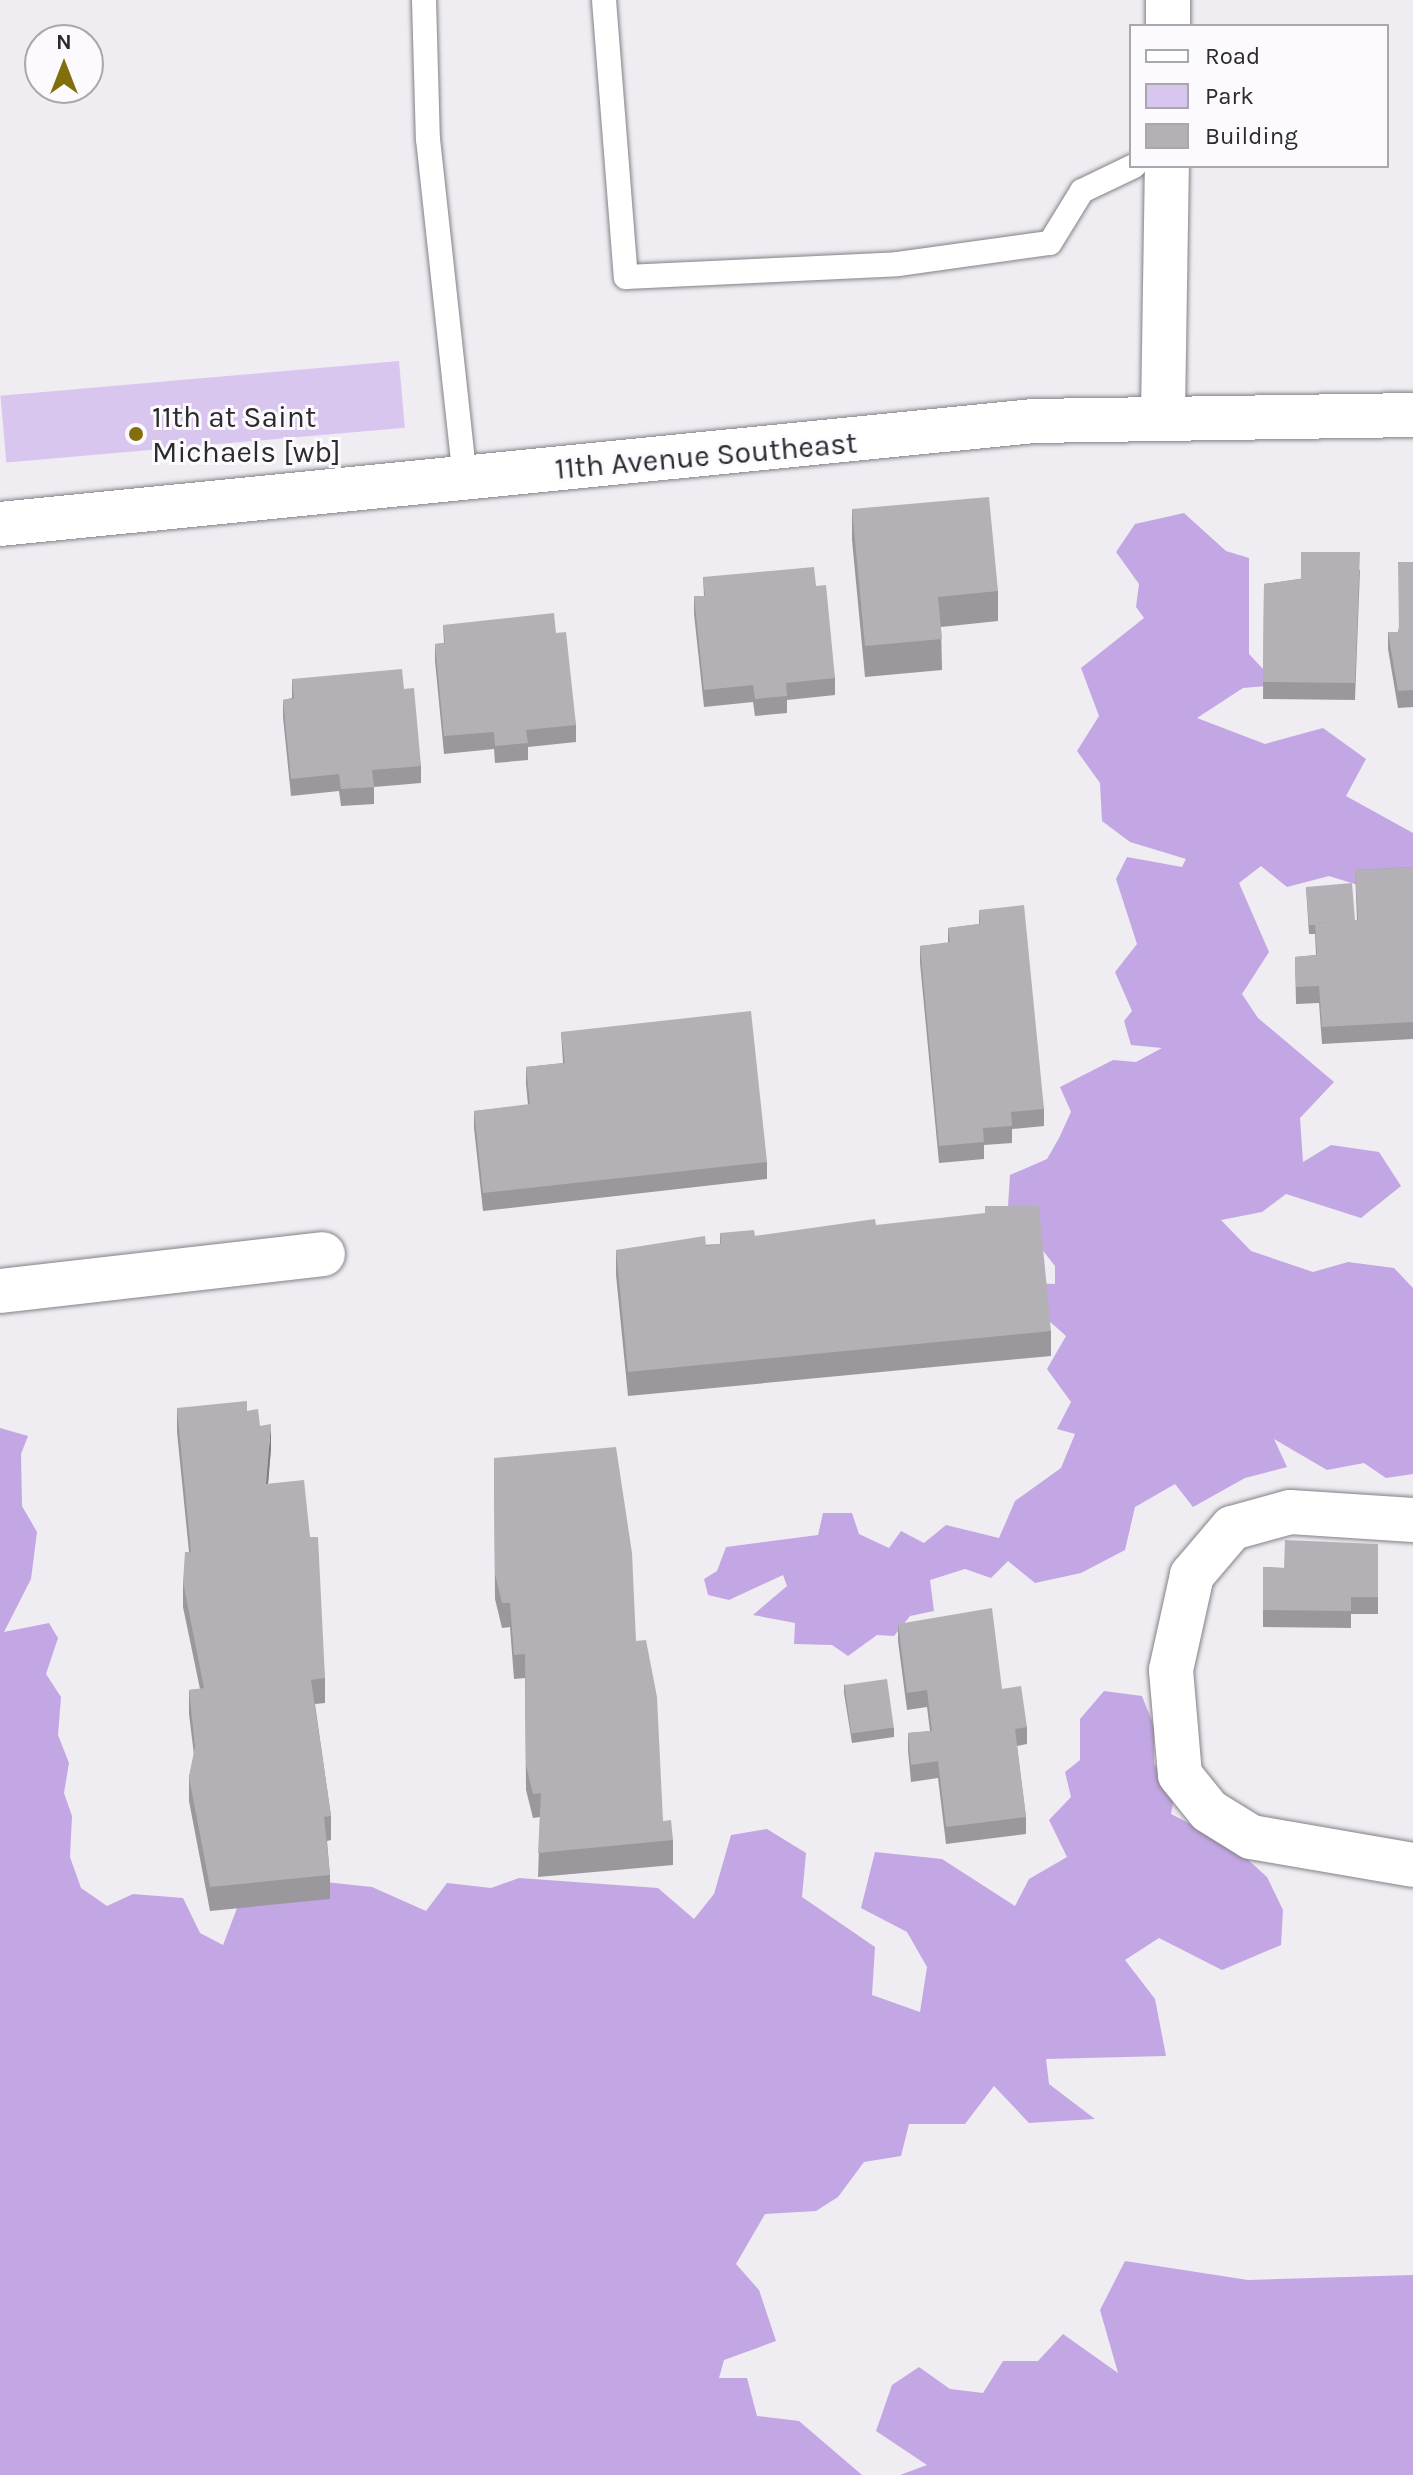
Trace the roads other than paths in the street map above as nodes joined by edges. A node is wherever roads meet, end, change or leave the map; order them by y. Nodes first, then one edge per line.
1 (424, 0) edge
2 (604, 0) edge
3 (1168, 0) edge
4 (1168, 24) edge
5 (1130, 168) edge
6 (1167, 168) edge
7 (1163, 414) junction
8 (1413, 415) edge
9 (465, 479) junction
10 (0, 524) edge
11 (323, 1254) dead end
12 (0, 1291) edge
13 (1413, 1520) edge
14 (1413, 1865) edge

1 - 9 lane
2 - 5 lane
3 - 4 street
6 - 7 street
7 - 8 street, 11th Avenue Southeast
7 - 9 street, 11th Avenue Southeast
9 - 10 street, 11th Avenue Southeast
11 - 12 street
13 - 14 street

